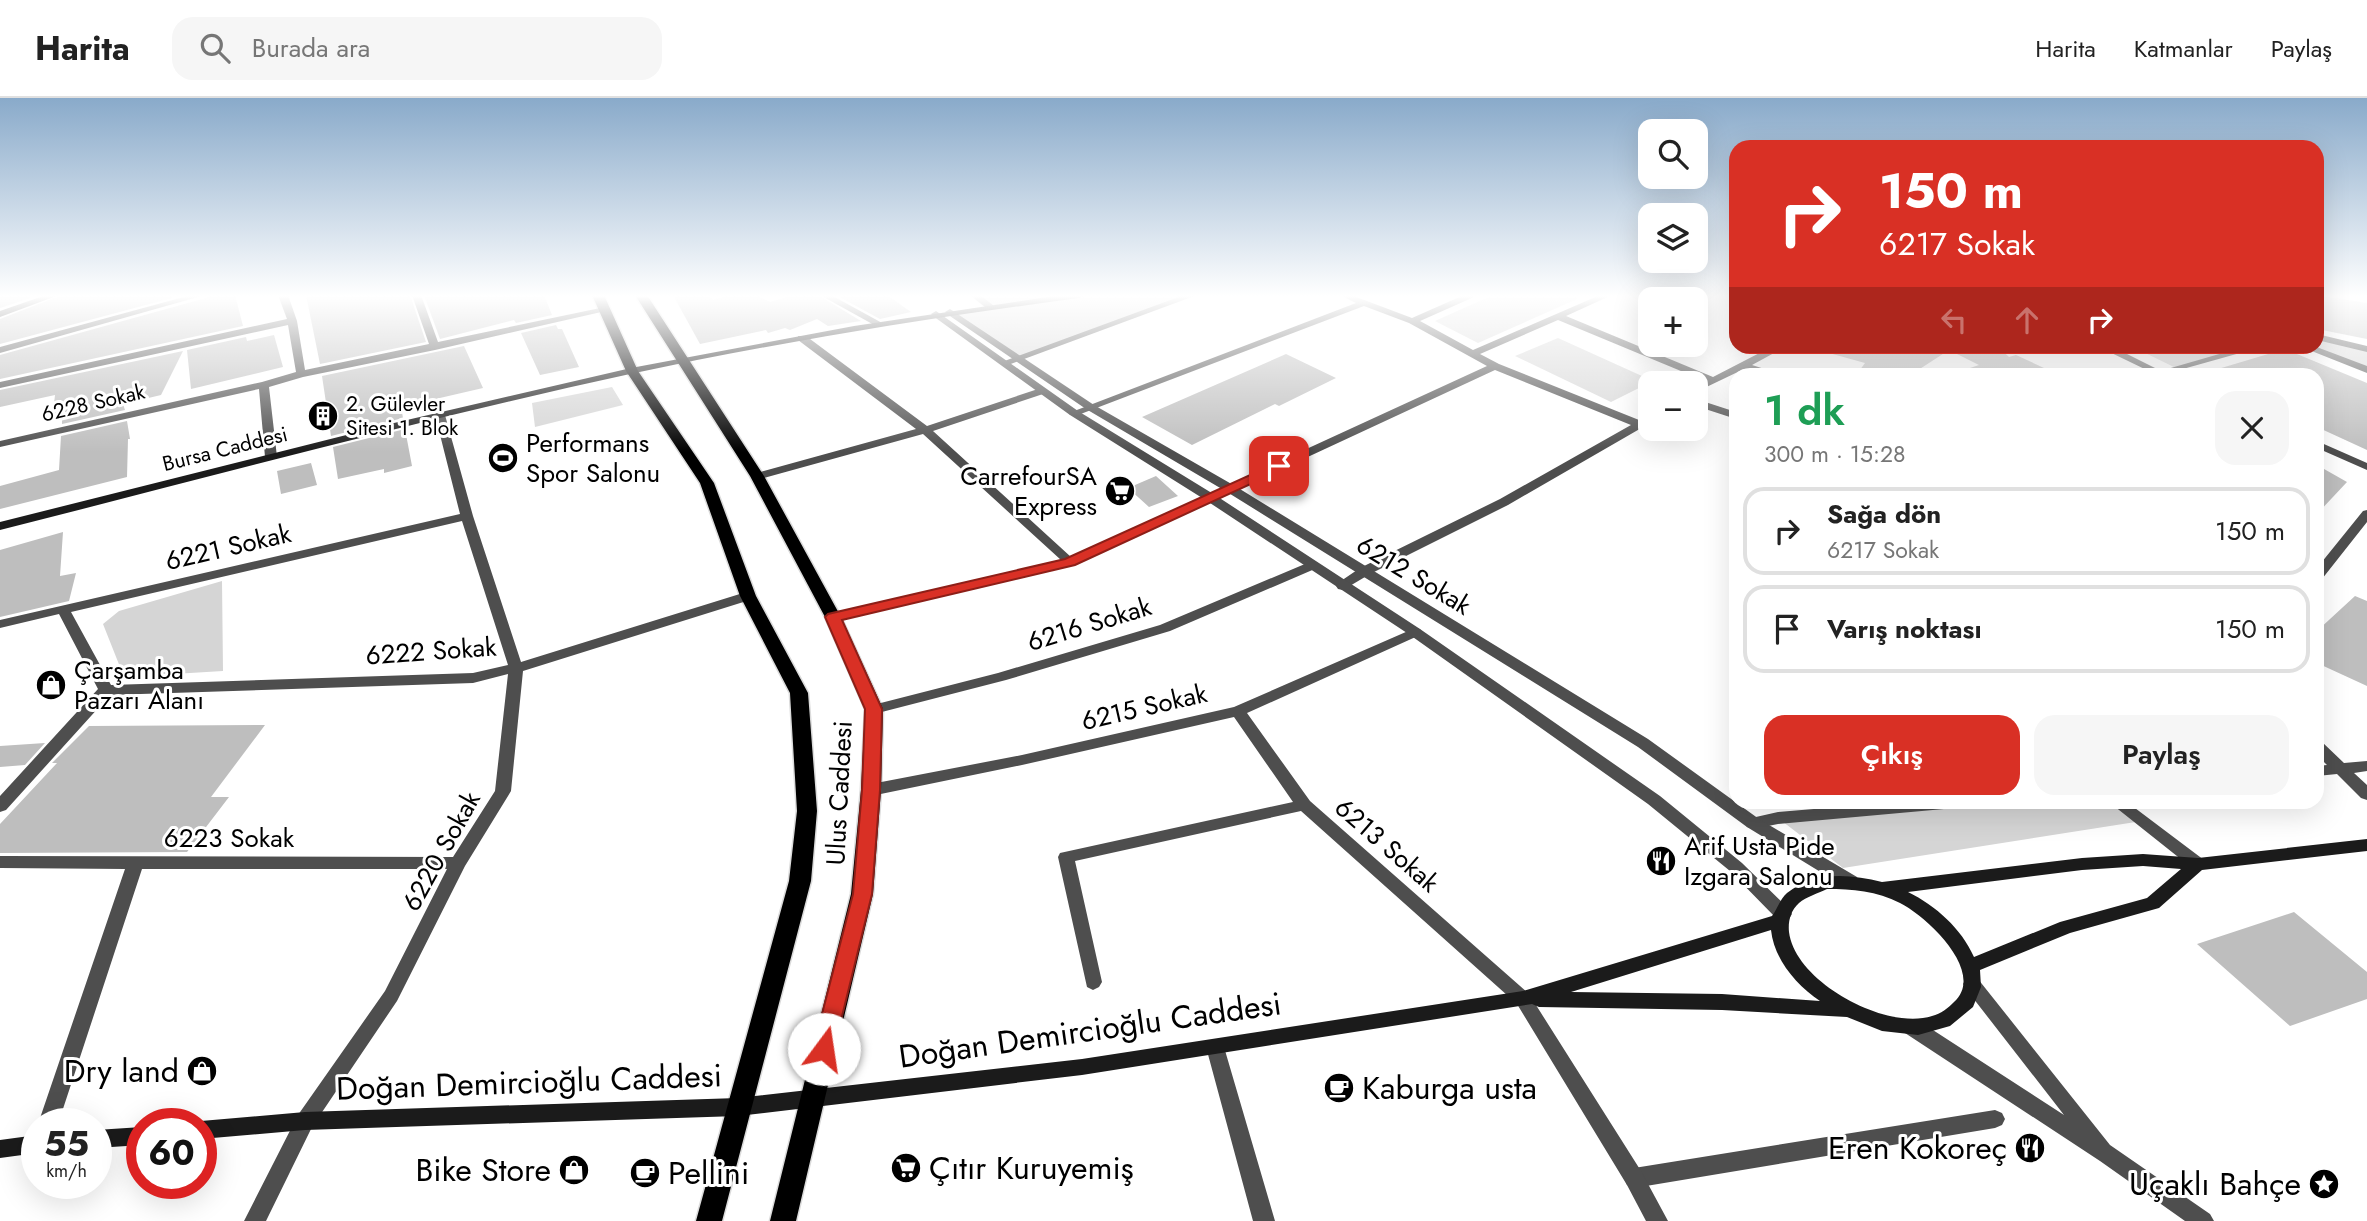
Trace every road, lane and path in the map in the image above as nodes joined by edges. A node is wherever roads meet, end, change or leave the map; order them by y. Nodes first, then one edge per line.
1 (172, 347) edge
2 (296, 347) edge
3 (433, 347) edge
4 (622, 347) edge
5 (674, 347) edge
6 (753, 347) edge
7 (815, 347) edge
8 (993, 347) edge
9 (1046, 347) edge
10 (1247, 347) edge
11 (1463, 347) edge
12 (1487, 347) edge
13 (1633, 347) edge
14 (1474, 353) junction
15 (1767, 354) edge
16 (2118, 354) edge
17 (2231, 354) edge
18 (2324, 354) edge
19 (1011, 360) junction
20 (682, 361) junction
21 (1495, 366) junction
22 (1744, 366) junction
23 (1739, 368) edge
24 (1750, 368) edge
25 (2147, 368) edge
26 (2181, 368) edge
27 (2367, 370) edge
28 (632, 371) junction
29 (1729, 373) edge
30 (301, 374) junction
31 (1712, 380) junction
32 (1708, 382) edge
33 (0, 385) edge
34 (264, 385) junction
35 (1042, 391) junction
36 (1708, 406) edge
37 (1090, 407) junction
38 (1074, 413) junction
39 (1729, 414) edge
40 (440, 415) junction
41 (1638, 419) edge
42 (1638, 426) edge
43 (925, 430) junction
44 (0, 444) edge
45 (2324, 447) edge
46 (271, 457) junction
47 (2366, 466) edge
48 (757, 476) junction
49 (1231, 489) junction
50 (1212, 498) junction
51 (467, 516) junction
52 (2364, 521) edge
53 (0, 526) edge
54 (1070, 562) junction
55 (1312, 565) junction
56 (2324, 568) edge
57 (1365, 571) junction
58 (1343, 586) junction
59 (748, 596) junction
60 (63, 609) junction
61 (833, 617) junction
62 (0, 624) edge
63 (1415, 632) junction
64 (516, 668) junction
65 (106, 690) junction
66 (874, 709) junction
67 (1238, 711) junction
68 (2324, 753) edge
69 (2367, 766) edge
70 (2341, 769) junction
71 (2324, 770) edge
72 (871, 790) junction
73 (2367, 794) edge
74 (1304, 805) junction
75 (0, 806) edge
76 (1729, 806) edge
77 (1734, 809) edge
78 (1878, 809) edge
79 (2127, 809) edge
80 (1753, 823) junction
81 (2367, 845) edge
82 (0, 862) edge
83 (135, 862) junction
84 (458, 863) junction
85 (2198, 864) junction
86 (1851, 882) junction
87 (1882, 888) junction
88 (1781, 917) junction
89 (1971, 975) junction
90 (1093, 982) dead end
91 (1523, 999) junction
92 (1846, 1010) junction
93 (1912, 1027) junction
94 (1215, 1047) junction
95 (812, 1097) junction
96 (738, 1107) junction
97 (53, 1108) edge
98 (1995, 1119) dead end
99 (305, 1121) junction
100 (217, 1129) edge
101 (21, 1146) edge
102 (0, 1149) edge
103 (2107, 1154) junction
104 (1634, 1178) junction
105 (255, 1221) edge
106 (709, 1221) edge
107 (783, 1221) edge
108 (1264, 1221) edge
109 (1657, 1221) edge
110 (2203, 1221) edge

1 - 33 street
2 - 30 street
3 - 30 street, 6228 Sokak
4 - 28 main road, Ulus Caddesi
5 - 20 main road, Ulus Caddesi
6 - 20 main road, Bursa Caddesi
7 - 43 street
8 - 19 street, 6212 Sokak
9 - 19 street
10 - 37 street
11 - 14 street
12 - 14 street
13 - 31 street
14 - 21 street
15 - 22 street
16 - 25 street
17 - 26 street
18 - 27 street
19 - 35 street, 6212 Sokak
19 - 37 street, 6212 Sokak
20 - 28 main road, Bursa Caddesi
20 - 48 main road, Ulus Caddesi
21 - 41 street
21 - 49 street
22 - 23 street
22 - 24 street
28 - 40 main road, Bursa Caddesi
28 - 59 main road, Ulus Caddesi
29 - 31 street
30 - 34 street, 6228 Sokak
31 - 32 street
34 - 44 street, 6228 Sokak
34 - 46 street
35 - 38 street, 6212 Sokak
35 - 43 street
36 - 39 street
37 - 38 street
37 - 49 street, 6212 Sokak
38 - 50 street, 6212 Sokak
40 - 46 main road, Bursa Caddesi
40 - 51 street, 6220 Sokak
42 - 57 street
43 - 48 street
43 - 54 street
45 - 47 street
46 - 53 main road, Bursa Caddesi
48 - 61 main road, Ulus Caddesi
49 - 50 street
49 - 57 street, 6212 Sokak
50 - 54 street
50 - 55 street, 6212 Sokak
51 - 60 street, 6221 Sokak
51 - 64 street, 6220 Sokak
52 - 56 street
54 - 61 street
55 - 58 street, 6212 Sokak
55 - 66 street, 6216 Sokak
57 - 58 street
57 - 76 street, 6212 Sokak
58 - 63 street, 6212 Sokak
59 - 64 street, 6222 Sokak
59 - 96 main road, Ulus Caddesi
60 - 62 street, 6221 Sokak
60 - 65 street
61 - 66 main road, Ulus Caddesi
63 - 67 street, 6215 Sokak
63 - 88 street, 6212 Sokak
64 - 65 street, 6222 Sokak
64 - 84 street, 6220 Sokak
65 - 75 street
66 - 72 main road, Ulus Caddesi
67 - 72 street, 6215 Sokak
67 - 74 street, 6213 Sokak
68 - 70 street
69 - 70 street
70 - 71 street
70 - 73 street
72 - 95 main road, Ulus Caddesi
74 - 90 street
74 - 91 street, 6213 Sokak
77 - 80 street, 6212 Sokak
78 - 80 street
79 - 85 street
80 - 86 street, 6212 Sokak
81 - 85 main road
82 - 83 street, 6223 Sokak
83 - 84 street, 6223 Sokak
83 - 97 street
84 - 99 street, 6220 Sokak
85 - 87 main road
85 - 89 main road
86 - 87 main road
86 - 88 main road
87 - 89 main road
88 - 91 main road
88 - 92 main road
89 - 93 main road
89 - 103 street
91 - 92 main road
91 - 94 main road, Doğan Demircioğlu Caddesi
91 - 104 street, 6213 Sokak
92 - 93 main road
93 - 103 street
94 - 95 main road, Doğan Demircioğlu Caddesi
94 - 108 street
95 - 96 main road, Doğan Demircioğlu Caddesi
95 - 107 main road, Ulus Caddesi
96 - 99 main road, Doğan Demircioğlu Caddesi
96 - 106 main road, Ulus Caddesi
98 - 104 street
99 - 100 main road, Doğan Demircioğlu Caddesi
99 - 105 street, 6220 Sokak
101 - 102 main road
103 - 110 street
104 - 109 street, 6213 Sokak

